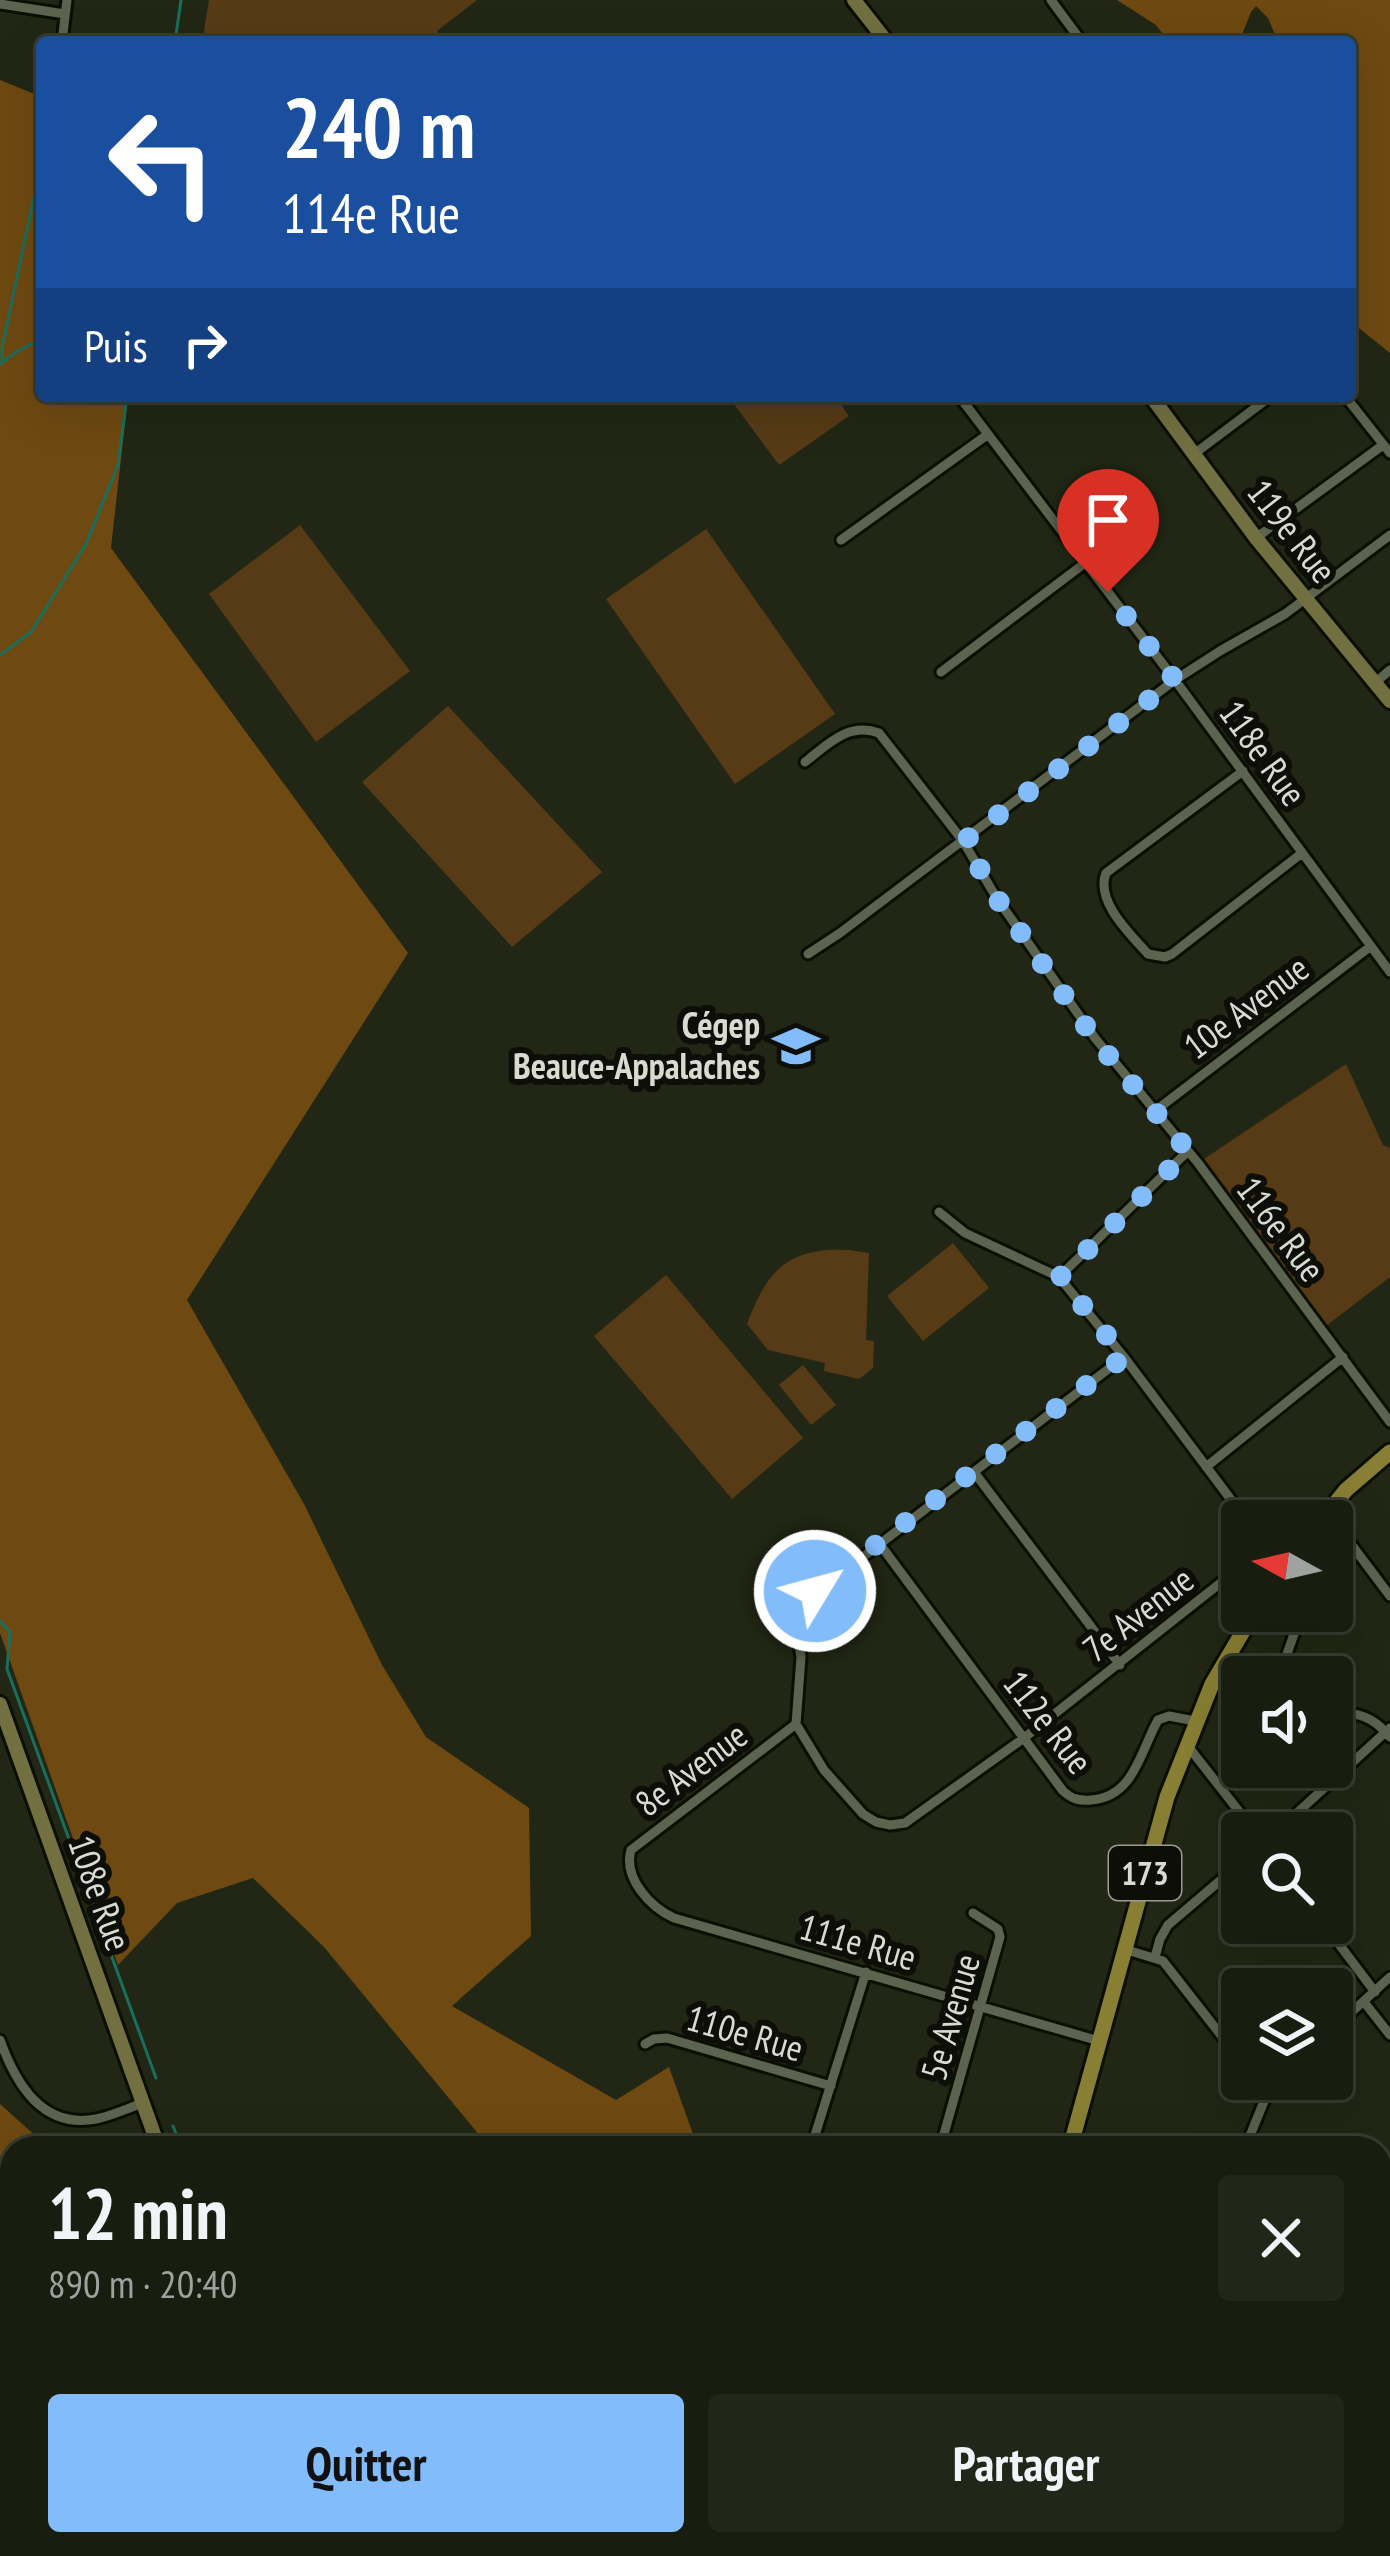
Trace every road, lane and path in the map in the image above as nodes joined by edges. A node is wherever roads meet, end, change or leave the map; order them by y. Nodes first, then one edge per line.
1 (67, 0) edge
2 (854, 0) edge
3 (1051, 0) edge
4 (0, 4) edge
5 (65, 14) junction
6 (63, 36) edge
7 (881, 36) edge
8 (1078, 36) edge
9 (963, 402) edge
10 (1155, 402) edge
11 (1258, 402) edge
12 (1350, 402) edge
13 (987, 435) junction
14 (1387, 449) edge
15 (1194, 454) junction
16 (1390, 535) edge
17 (1256, 538) junction
18 (842, 540) dead end
19 (1085, 563) junction
20 (1306, 598) junction
21 (1390, 670) edge
22 (941, 672) dead end
23 (1175, 680) junction
24 (1376, 682) junction
25 (1390, 701) edge
26 (805, 762) dead end
27 (1243, 771) junction
28 (964, 841) junction
29 (1302, 853) junction
30 (1371, 946) junction
31 (808, 954) dead end
32 (1390, 972) edge
33 (1155, 1111) junction
34 (1188, 1151) junction
35 (939, 1212) dead end
36 (1060, 1277) junction
37 (1124, 1357) junction
38 (1343, 1357) junction
39 (1390, 1422) edge
40 (1390, 1452) edge
41 (1206, 1467) junction
42 (974, 1472) junction
43 (1231, 1500) edge
44 (1339, 1500) edge
45 (879, 1543) junction
46 (1353, 1549) edge
47 (1355, 1551) joint
48 (1221, 1583) edge
49 (1390, 1596) edge
50 (1243, 1632) edge
51 (1120, 1665) junction
52 (0, 1704) edge
53 (1353, 1713) edge
54 (1196, 1721) junction
55 (796, 1724) junction
56 (1389, 1732) edge
57 (1024, 1738) junction
58 (1187, 1745) junction
59 (1240, 1812) edge
60 (1299, 1812) edge
61 (628, 1863) joint
62 (1221, 1880) edge
63 (973, 1912) dead end
64 (1339, 1944) edge
65 (1124, 1949) junction
66 (1155, 1957) junction
67 (866, 1972) junction
68 (1390, 1977) edge
69 (1375, 1992) junction
70 (1364, 2002) junction
71 (982, 2006) junction
72 (1353, 2012) edge
73 (1221, 2035) edge
74 (1390, 2035) edge
75 (0, 2040) edge
76 (1099, 2041) junction
77 (645, 2044) dead end
78 (831, 2086) junction
79 (1265, 2100) edge
80 (143, 2103) junction
81 (155, 2136) edge
82 (815, 2136) edge
83 (944, 2136) edge
84 (1073, 2136) edge
85 (1250, 2136) edge

1 - 5 street
2 - 7 main road
3 - 8 street
4 - 5 street
5 - 6 street
9 - 13 street, 118e Rue
10 - 15 main road, 119e Rue
11 - 15 street
12 - 14 street
13 - 18 street
13 - 19 street, 118e Rue
14 - 17 street
15 - 17 main road, 119e Rue
16 - 20 street
17 - 20 main road, 119e Rue
19 - 22 street
19 - 23 street, 118e Rue
20 - 23 street
20 - 24 main road, 119e Rue
21 - 24 street
23 - 27 street, 118e Rue
23 - 28 street
24 - 25 main road, 119e Rue
26 - 28 street, 116e Rue
27 - 29 street, 118e Rue
27 - 29 street
28 - 31 street
28 - 33 street, 116e Rue
29 - 30 street, 118e Rue
30 - 32 street, 118e Rue
30 - 33 street, 10e Avenue
33 - 34 street, 116e Rue
34 - 36 street
34 - 38 street, 116e Rue
35 - 36 street
36 - 37 street
37 - 41 street
37 - 42 street
38 - 39 street, 116e Rue
38 - 41 street
40 - 44 main road
41 - 43 street
42 - 45 street
42 - 51 street
45 - 55 street
45 - 57 street, 112e Rue
46 - 47 street
47 - 49 street
48 - 51 street, 7e Avenue
50 - 54 main road, 173
51 - 57 street, 7e Avenue
52 - 80 main road, 108e Rue
53 - 56 street
54 - 57 street, 112e Rue
54 - 58 main road, 173
55 - 57 street, 7e Avenue
55 - 61 street, 8e Avenue
56 - 60 street
58 - 59 street
58 - 65 main road, 173
61 - 67 street, 111e Rue
62 - 66 street
63 - 71 street, 5e Avenue
64 - 69 street
65 - 66 street
65 - 76 main road, 173
66 - 73 street
67 - 71 street, 111e Rue
67 - 78 street
68 - 69 street
69 - 70 street
70 - 72 street
70 - 74 street
71 - 76 street, 111e Rue
71 - 83 street, 5e Avenue
75 - 80 street
76 - 84 main road, 173
77 - 78 street, 110e Rue
78 - 82 street
79 - 85 street
80 - 81 main road, 108e Rue

